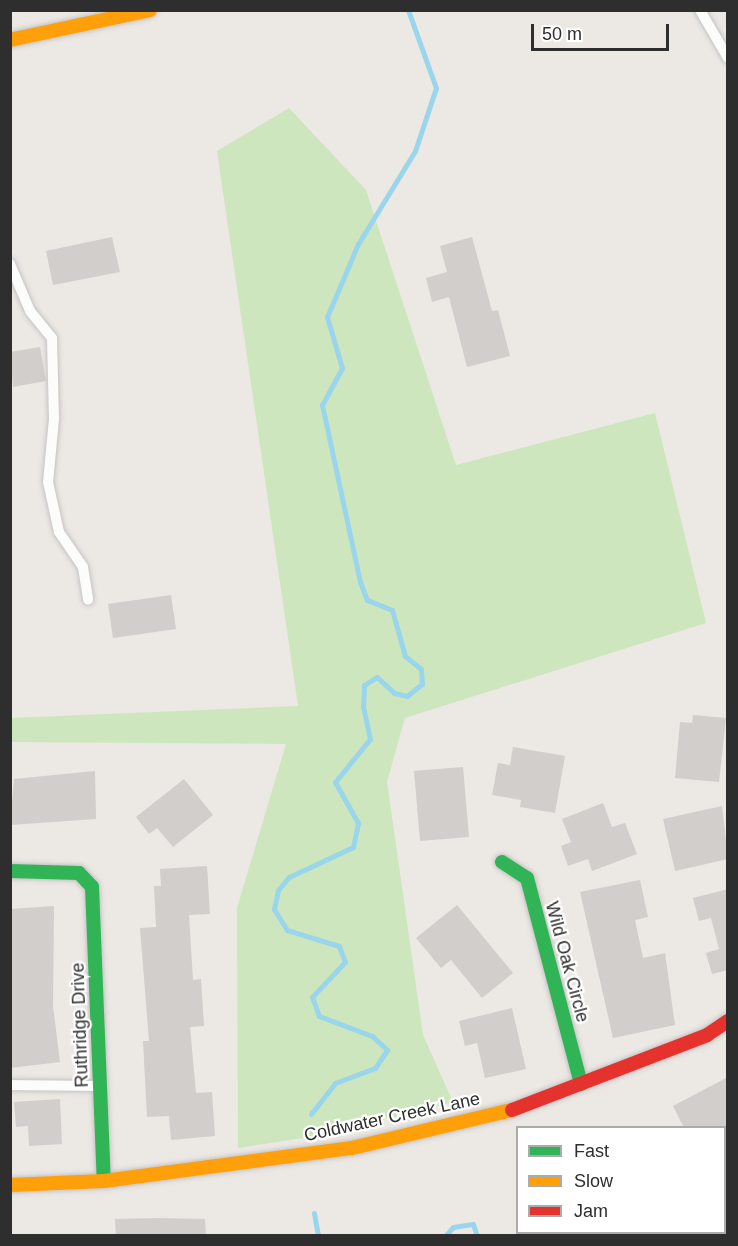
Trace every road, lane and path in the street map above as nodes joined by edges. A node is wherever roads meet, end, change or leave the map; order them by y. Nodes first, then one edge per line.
1 (150, 10) edge
2 (700, 10) edge
3 (10, 40) edge
4 (728, 58) edge
5 (10, 264) edge
6 (88, 600) dead end
7 (502, 862) dead end
8 (10, 871) edge
9 (728, 1021) edge
10 (581, 1084) junction
11 (10, 1085) edge
12 (100, 1086) junction
13 (104, 1181) junction
14 (10, 1185) edge

1 - 3 street
2 - 4 lane
5 - 6 lane
7 - 10 street, Wild Oak Circle
8 - 12 street, Ruthridge Drive
9 - 10 street, Coldwater Creek Lane
10 - 13 street, Coldwater Creek Lane
11 - 12 lane
12 - 13 street, Ruthridge Drive
13 - 14 street, Coldwater Creek Lane

